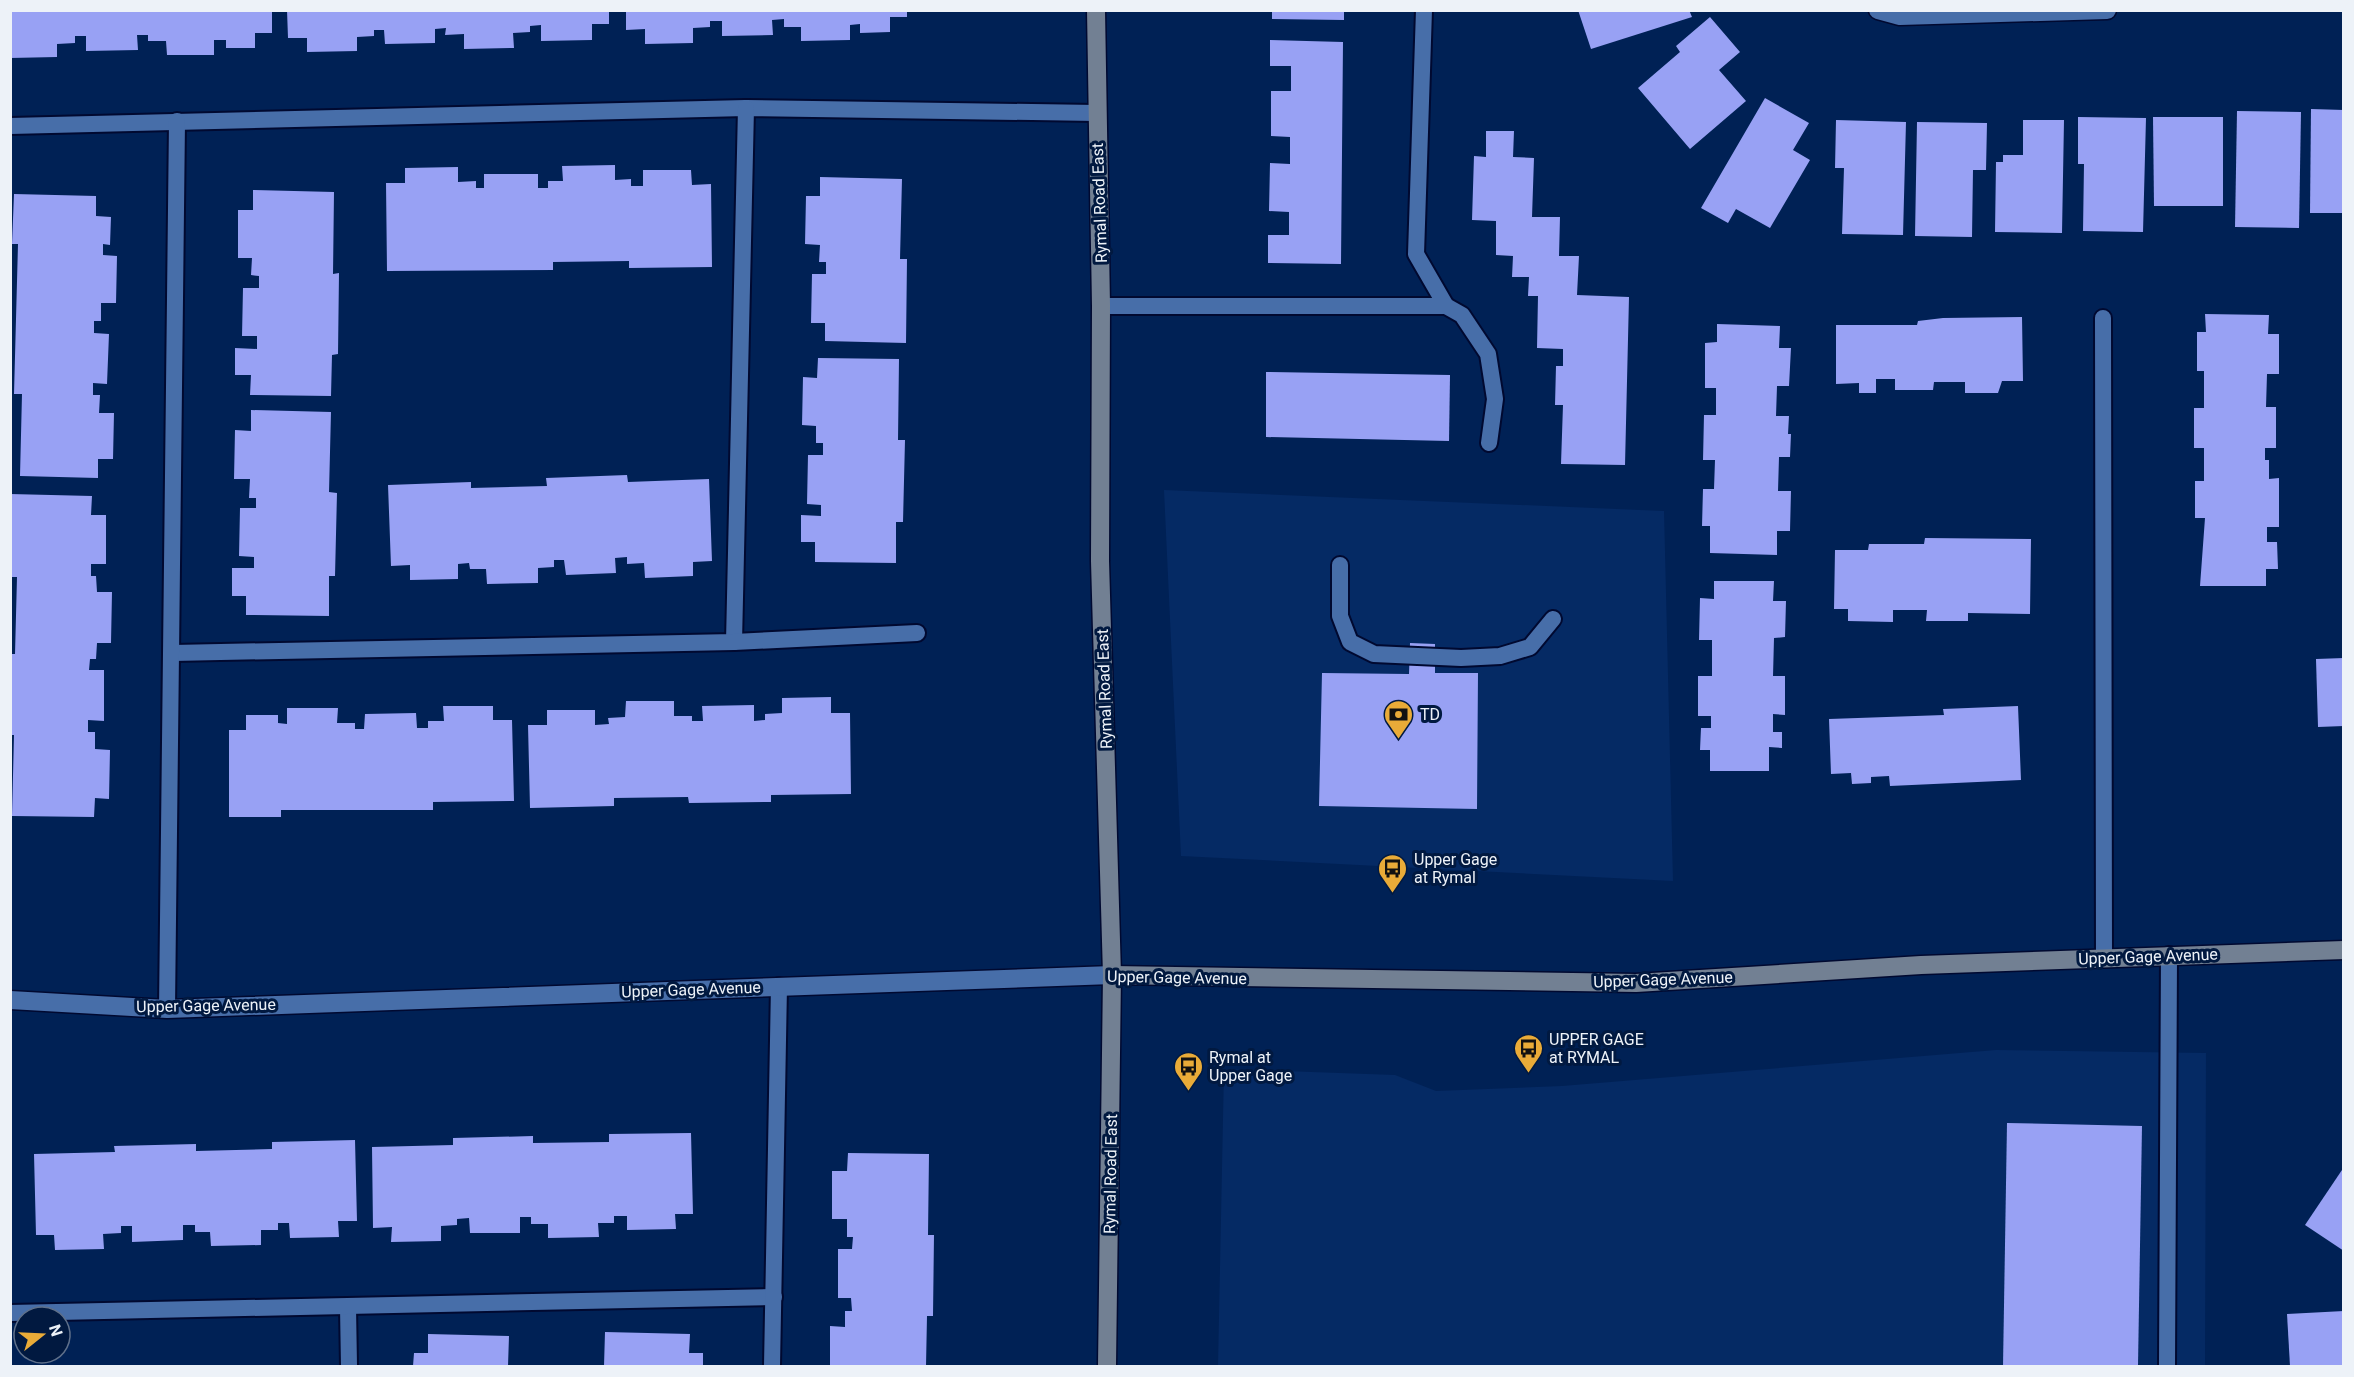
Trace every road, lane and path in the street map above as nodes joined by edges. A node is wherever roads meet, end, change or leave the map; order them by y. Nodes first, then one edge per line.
1 (1096, 10) edge
2 (1424, 10) edge
3 (1878, 10) edge
4 (2107, 10) edge
5 (746, 108) junction
6 (1096, 112) junction
7 (177, 121) junction
8 (10, 126) edge
9 (1101, 306) junction
10 (1446, 306) junction
11 (2103, 318) dead end
12 (1489, 443) dead end
13 (1340, 565) dead end
14 (1553, 619) dead end
15 (917, 633) dead end
16 (734, 642) junction
17 (173, 653) junction
18 (2343, 950) edge
19 (2169, 955) junction
20 (2104, 957) junction
21 (1112, 975) junction
22 (779, 986) junction
23 (10, 1000) edge
24 (167, 1009) junction
25 (774, 1297) junction
26 (348, 1306) junction
27 (10, 1313) edge
28 (349, 1366) edge
29 (772, 1366) edge
30 (1107, 1366) edge
31 (2167, 1366) edge

1 - 6 main road, Rymal Road East
2 - 10 lane
3 - 4 street
5 - 6 lane
5 - 7 lane
5 - 16 lane
6 - 9 main road, Rymal Road East
7 - 8 lane
7 - 17 lane
9 - 10 lane
9 - 21 main road, Rymal Road East
10 - 12 lane
11 - 20 lane
13 - 14 lane
15 - 16 lane
16 - 17 lane
17 - 24 lane
18 - 19 main road, Upper Gage Avenue
19 - 20 main road, Upper Gage Avenue
19 - 31 lane
20 - 21 main road, Upper Gage Avenue
21 - 22 street, Upper Gage Avenue
21 - 30 main road, Rymal Road East
22 - 24 street, Upper Gage Avenue
22 - 25 lane
23 - 24 street, Upper Gage Avenue
25 - 26 lane
25 - 29 lane
26 - 27 lane
26 - 28 lane

